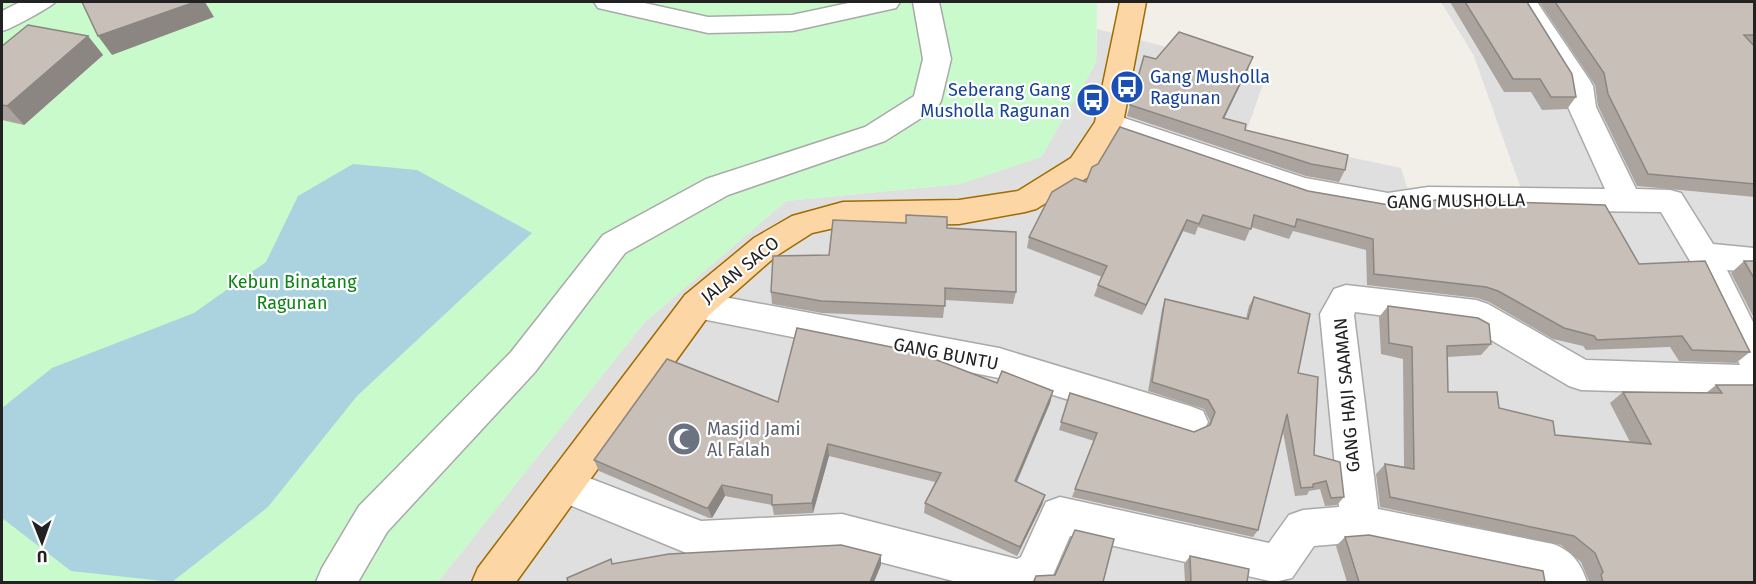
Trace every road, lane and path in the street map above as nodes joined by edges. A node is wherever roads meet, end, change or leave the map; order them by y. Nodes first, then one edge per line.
1 (42, 2) edge
2 (607, 2) edge
3 (887, 2) edge
4 (926, 2) edge
5 (1133, 2) edge
6 (1525, 2) edge
7 (2, 23) edge
8 (1109, 123) junction
9 (1626, 201) junction
10 (1704, 256) junction
11 (1755, 260) edge
12 (697, 305) junction
13 (1755, 357) edge
14 (1755, 380) edge
15 (1190, 422) dead end
16 (563, 485) junction
17 (1360, 524) junction
18 (336, 582) edge
19 (492, 582) edge
20 (1567, 582) edge

1 - 7 street
2 - 3 street
4 - 18 street
5 - 8 main road, JALAN SACO
6 - 9 street
8 - 9 street, GANG MUSHOLLA
8 - 12 main road, JALAN SACO
9 - 10 street, GANG MUSHOLLA
10 - 11 street
10 - 13 street
12 - 15 street, GANG BUNTU
12 - 16 main road, JALAN SACO
14 - 17 street, GANG HAJI SAAMAN
16 - 17 street
16 - 19 main road, JALAN SACO
17 - 20 street

